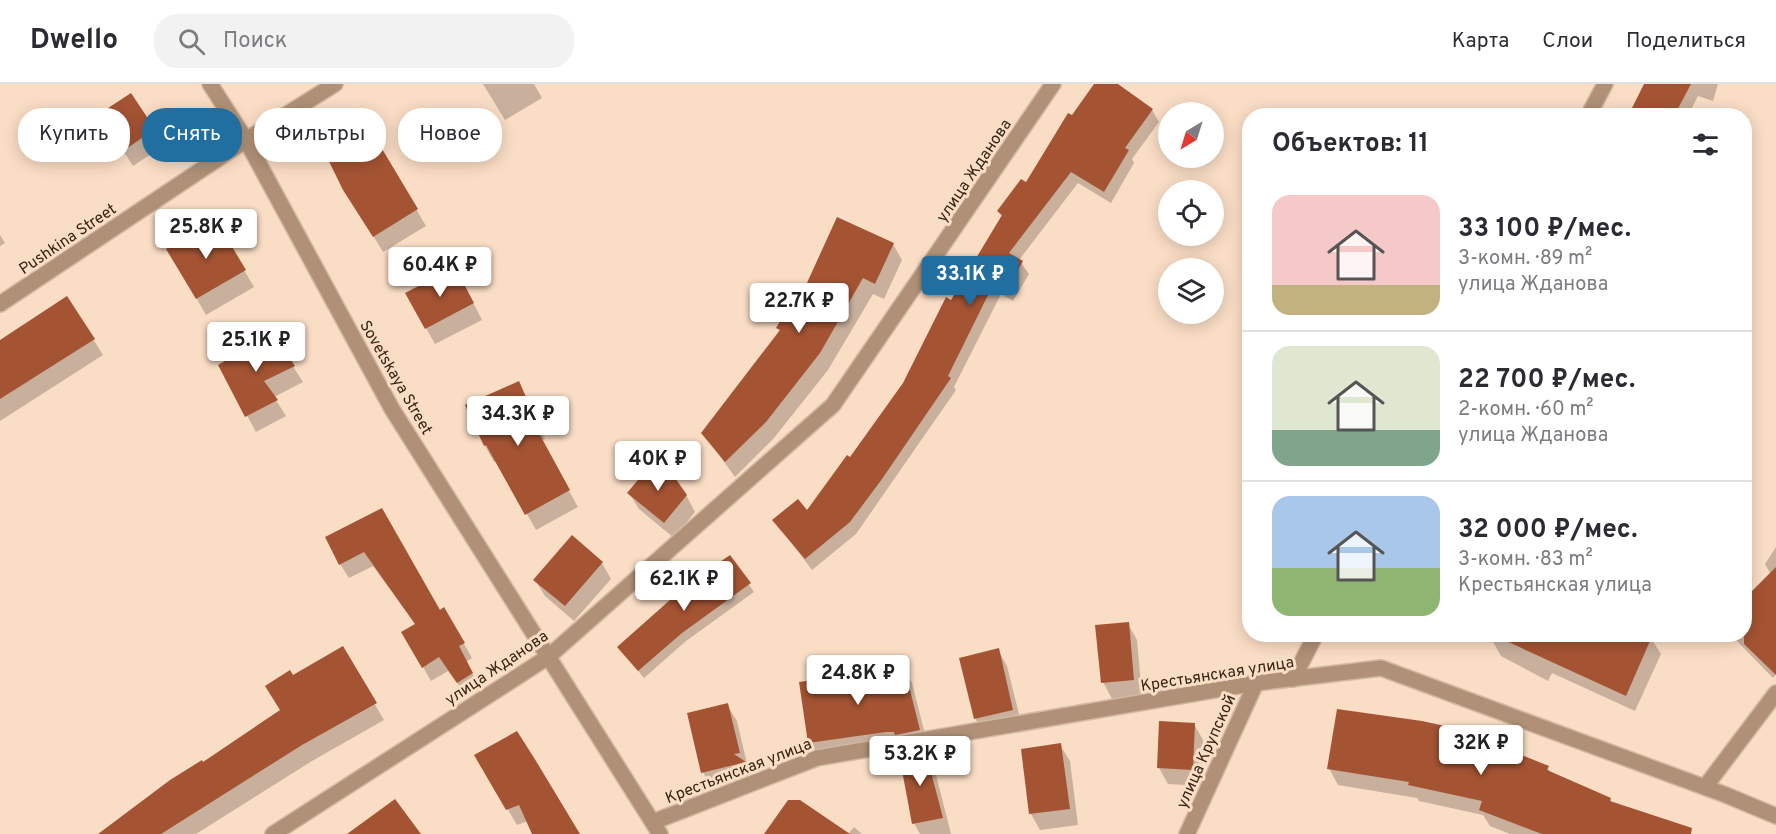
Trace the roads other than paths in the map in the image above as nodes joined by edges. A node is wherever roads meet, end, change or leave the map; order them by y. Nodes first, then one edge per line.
1 (210, 84) edge
2 (335, 84) edge
3 (1053, 84) edge
4 (1605, 84) edge
5 (1592, 108) edge
6 (246, 140) junction
7 (0, 304) edge
8 (1312, 642) edge
9 (548, 657) junction
10 (1293, 679) junction
11 (1256, 683) junction
12 (1776, 693) edge
13 (1705, 787) junction
14 (1776, 816) edge
15 (656, 828) edge
16 (273, 834) edge
17 (1187, 834) edge

1 - 6 street, Sovetskaya Street
2 - 6 street, Pushkina Street
3 - 9 street, улица Жданова
4 - 5 street
6 - 7 street, Pushkina Street
6 - 9 street, Sovetskaya Street
8 - 10 street
9 - 15 street, Sovetskaya Street
9 - 16 street, улица Жданова
10 - 11 street, Крестьянская улица
10 - 13 street, Крестьянская улица
11 - 15 street, Крестьянская улица
11 - 17 street, улица Крупской
12 - 13 street
13 - 14 street, Крестьянская улица

